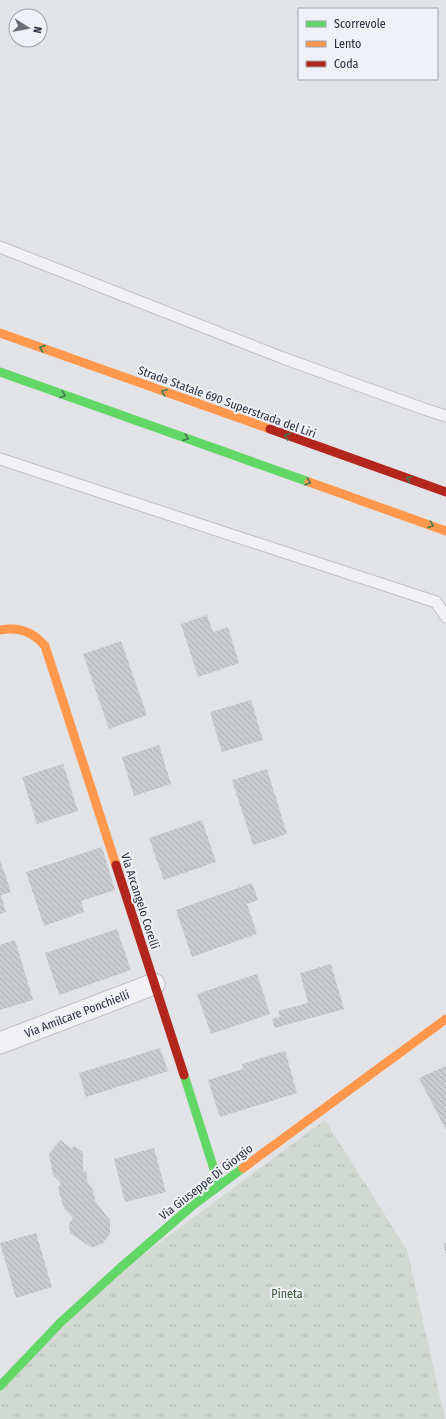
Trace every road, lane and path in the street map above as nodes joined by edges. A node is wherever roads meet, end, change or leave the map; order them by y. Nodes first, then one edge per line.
1 (0, 247) edge
2 (0, 333) edge
3 (0, 372) edge
4 (446, 416) edge
5 (0, 459) edge
6 (446, 492) edge
7 (446, 531) edge
8 (446, 617) edge
9 (0, 630) edge
10 (154, 984) junction
11 (446, 1019) edge
12 (0, 1043) edge
13 (219, 1185) junction
14 (0, 1386) edge

1 - 4 lane
6 -> 2 main road, Strada Statale 690 Superstrada del Liri
3 -> 7 main road
5 - 8 lane
9 - 10 main road, Via Arcangelo Corelli
10 - 12 street, Via Amilcare Ponchielli
10 - 13 main road, Via Arcangelo Corelli
11 - 13 main road, Via Giuseppe Di Giorgio
13 - 14 main road, Via Giuseppe Di Giorgio

